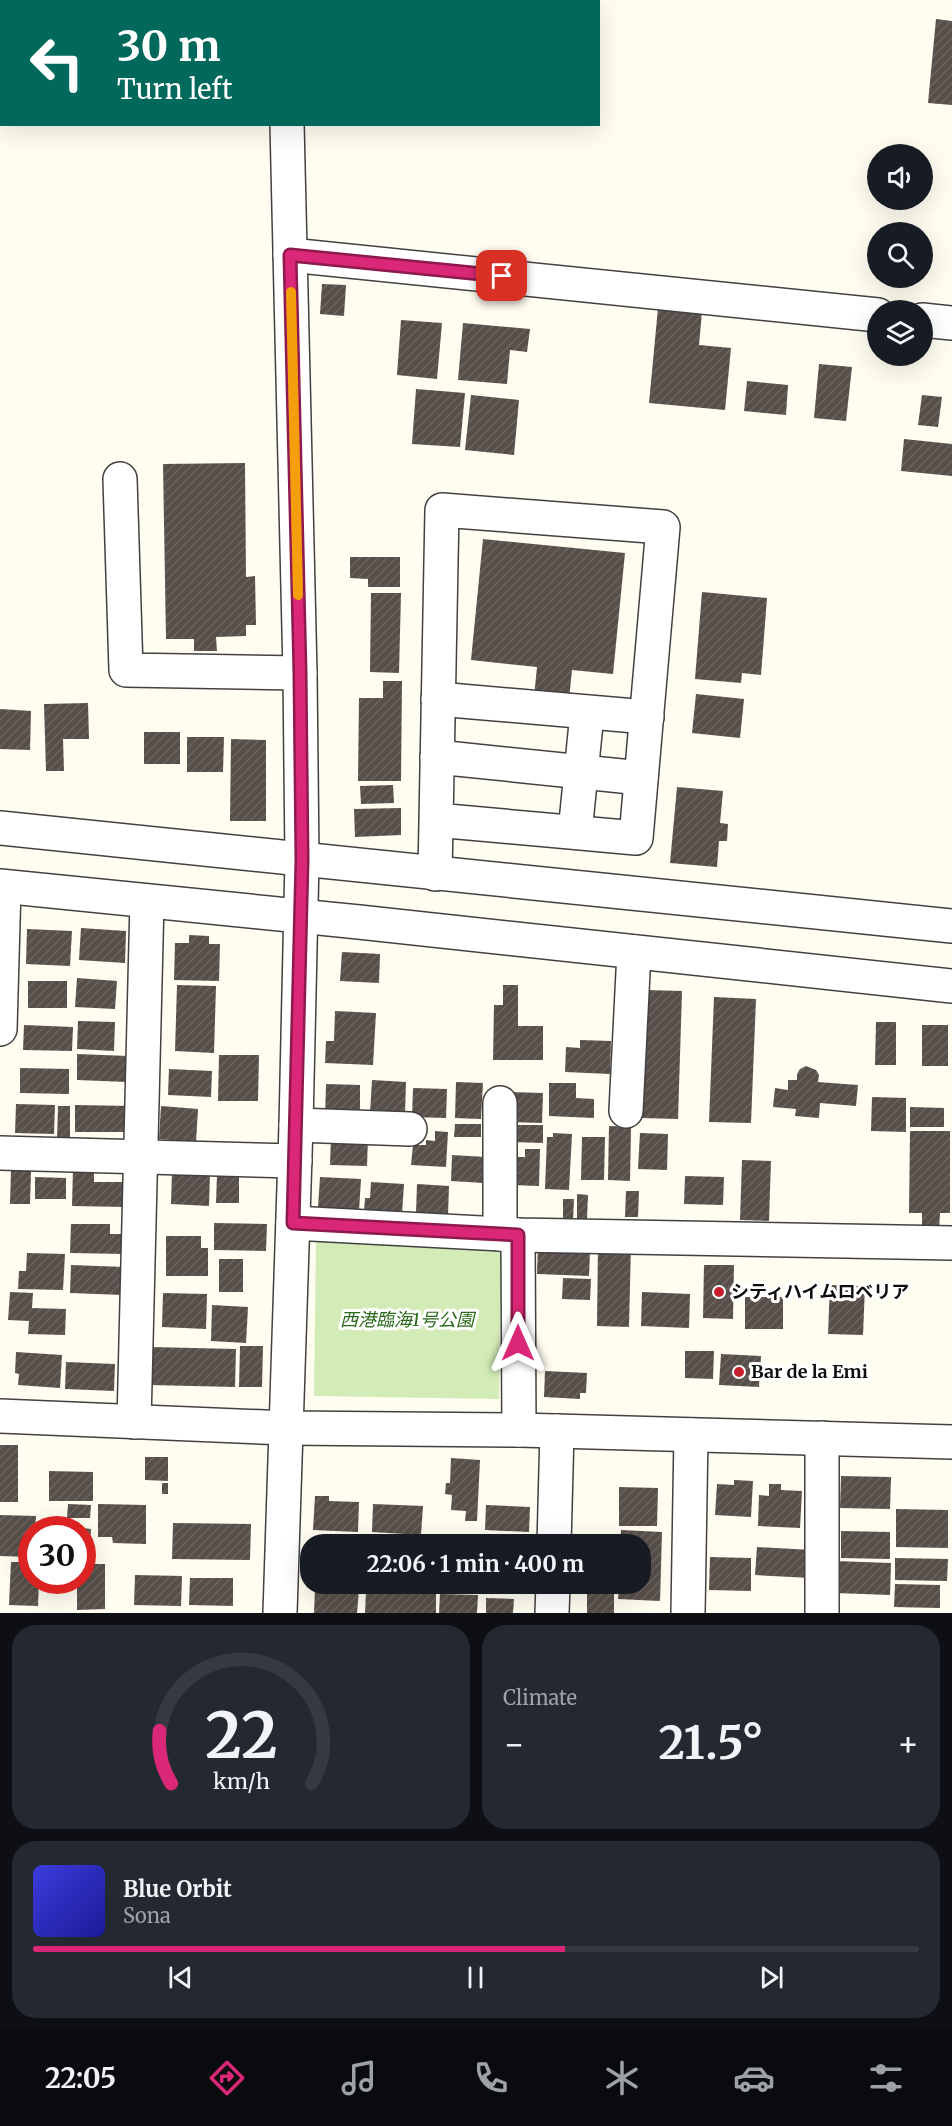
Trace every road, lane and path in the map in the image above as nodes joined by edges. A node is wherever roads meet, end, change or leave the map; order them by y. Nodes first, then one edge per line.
1 (287, 126) edge
2 (290, 255) junction
3 (867, 314) edge
4 (933, 321) edge
5 (952, 322) edge
6 (120, 479) dead end
7 (300, 673) junction
8 (438, 699) junction
9 (587, 714) junction
10 (647, 717) junction
11 (437, 757) junction
12 (581, 772) junction
13 (641, 778) junction
14 (436, 820) junction
15 (0, 828) edge
16 (575, 832) junction
17 (302, 860) junction
18 (435, 874) junction
19 (2, 887) edge
20 (147, 901) junction
21 (301, 917) junction
22 (952, 926) edge
23 (634, 952) junction
24 (952, 986) edge
25 (0, 1029) edge
26 (500, 1103) dead end
27 (626, 1111) dead end
28 (296, 1125) junction
29 (410, 1128) dead end
30 (0, 1153) edge
31 (141, 1156) junction
32 (295, 1161) junction
33 (293, 1223) junction
34 (509, 1235) junction
35 (952, 1244) edge
36 (0, 1416) edge
37 (134, 1422) junction
38 (287, 1428) junction
39 (519, 1430) junction
40 (556, 1431) junction
41 (691, 1435) junction
42 (822, 1438) junction
43 (952, 1442) edge
44 (554, 1534) edge
45 (553, 1594) edge
46 (280, 1613) edge
47 (552, 1613) edge
48 (688, 1613) edge
49 (822, 1613) edge

1 - 2 street
2 - 3 street
2 - 7 street
4 - 5 street
6 - 7 street
7 - 17 street
8 - 9 street
8 - 10 street
8 - 11 street
9 - 10 street
9 - 12 street
10 - 13 street
11 - 12 street
11 - 14 street
12 - 13 street
12 - 16 street
13 - 16 street
14 - 16 street
14 - 18 street
15 - 17 street
17 - 18 street
17 - 21 street
18 - 22 street
19 - 20 street
19 - 25 street
20 - 21 street
20 - 31 street
21 - 23 street
21 - 28 street
23 - 24 street
23 - 27 street
26 - 34 street
28 - 29 street
28 - 32 street
30 - 31 street
31 - 32 street
31 - 37 street
32 - 33 street
33 - 34 street
33 - 38 street
34 - 35 street
34 - 39 street
36 - 37 street
37 - 38 street
38 - 39 street
38 - 46 street
39 - 40 street
40 - 41 street
40 - 44 street
41 - 42 street
41 - 48 street
42 - 43 street
42 - 49 street
45 - 47 street

